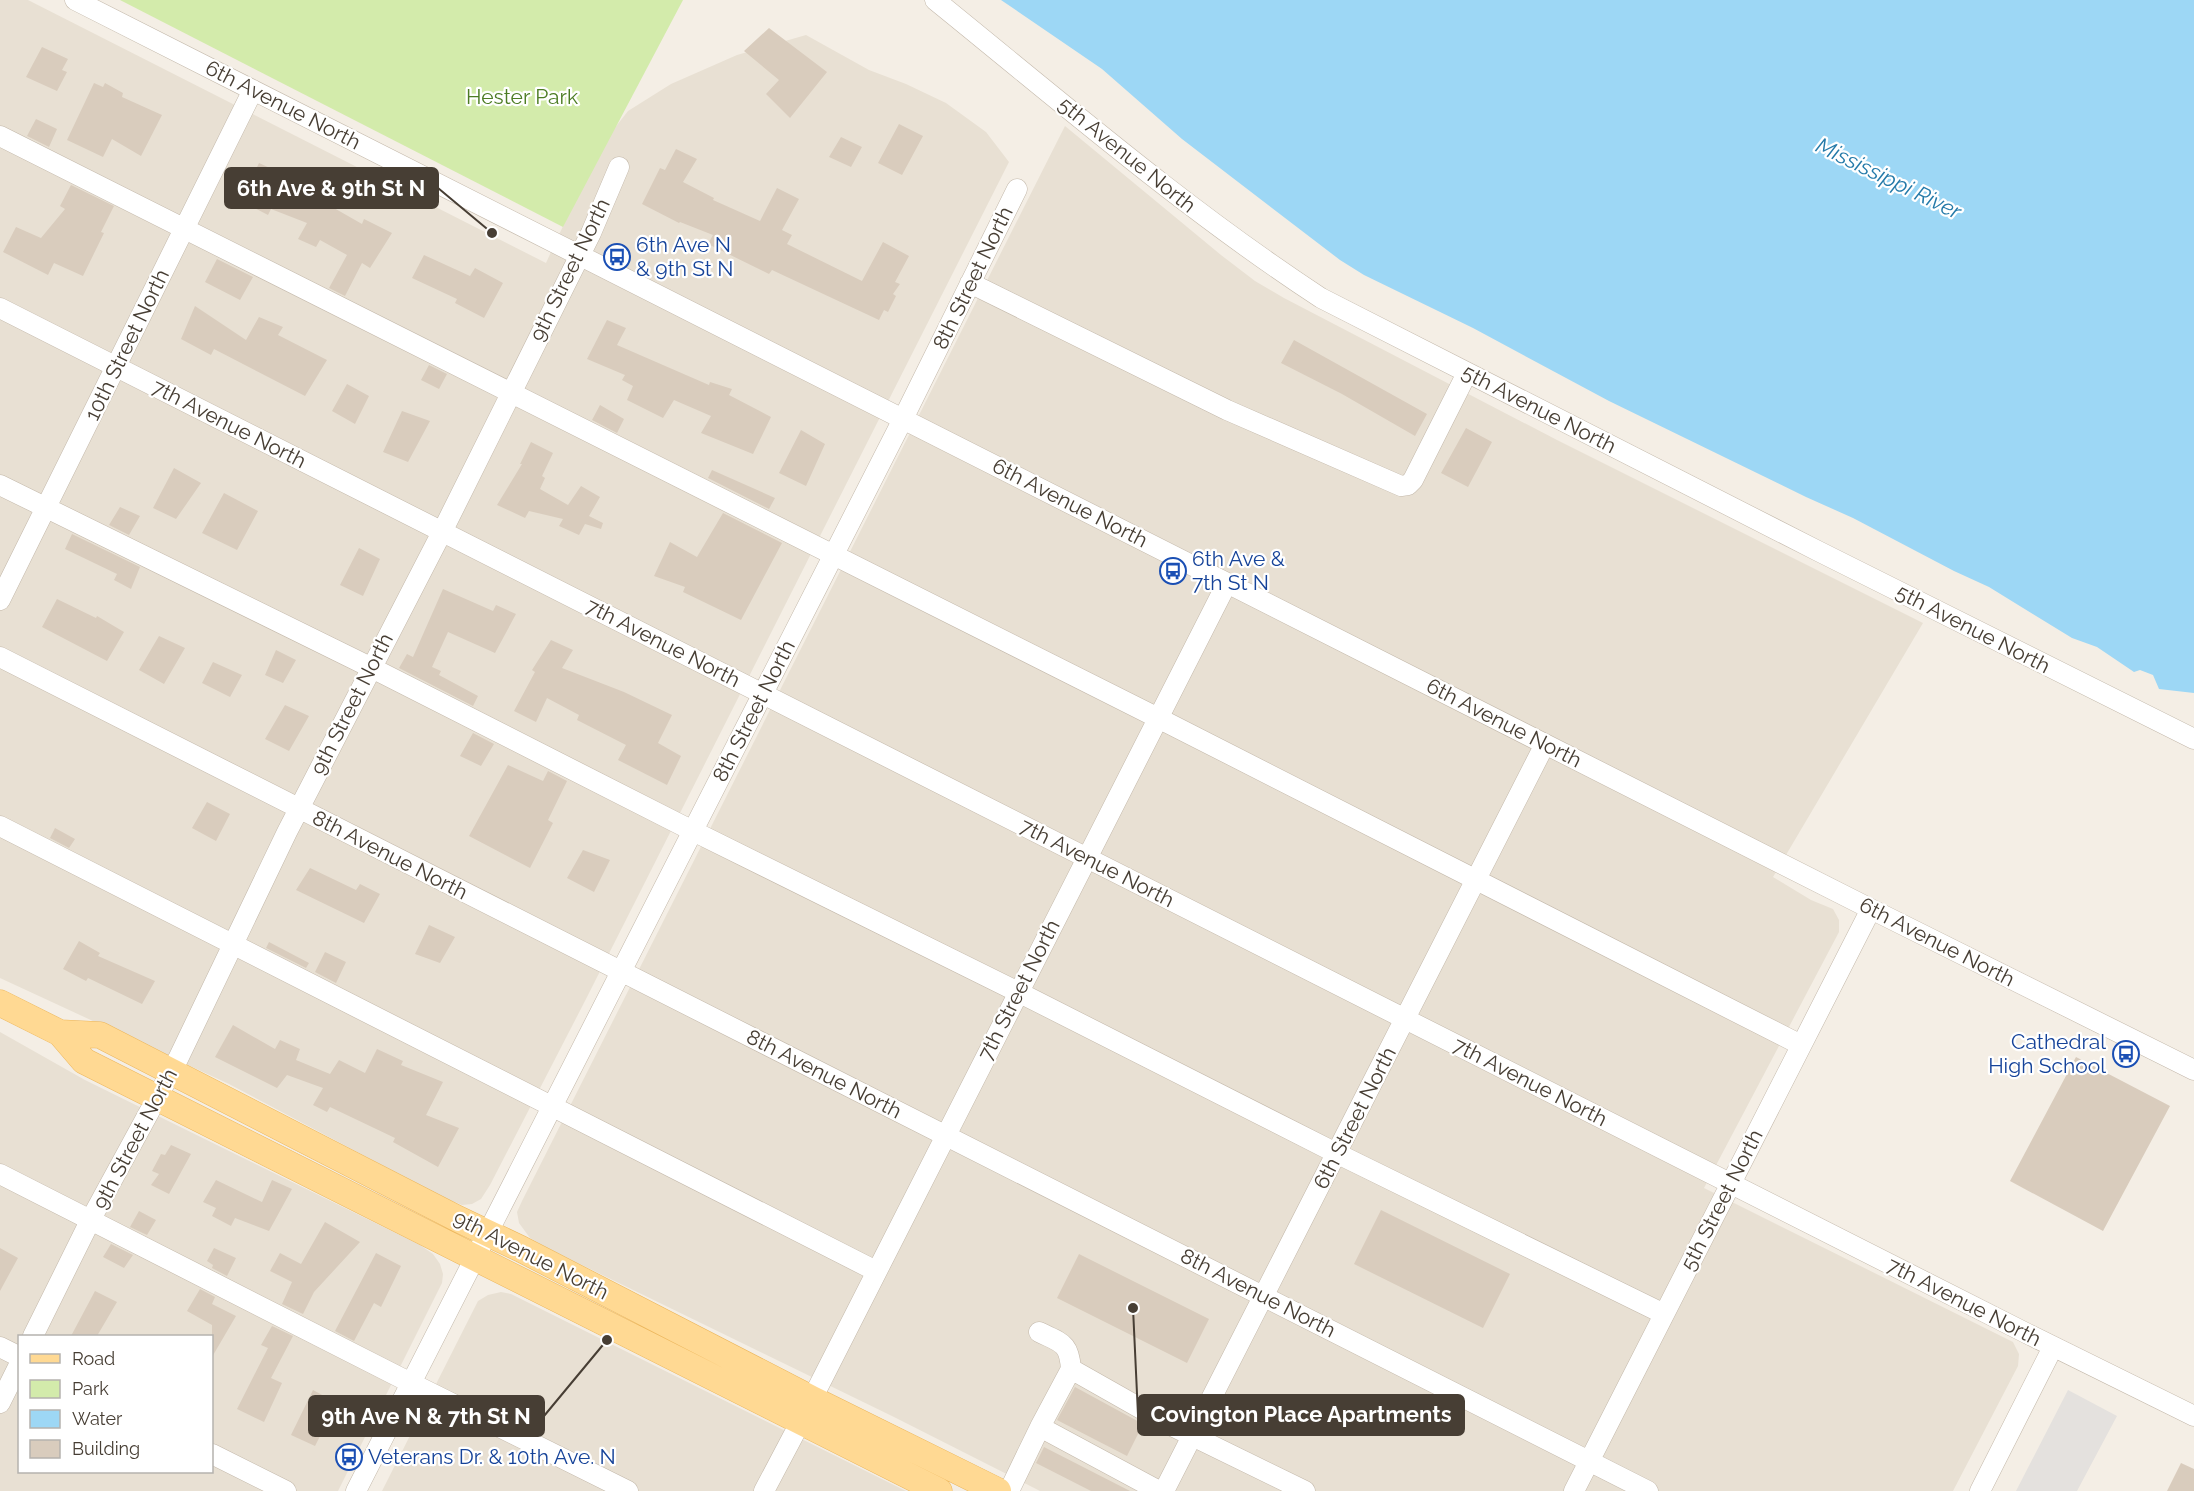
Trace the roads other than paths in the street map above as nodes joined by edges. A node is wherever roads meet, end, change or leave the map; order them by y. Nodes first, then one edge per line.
1 (75, 0) edge
2 (935, 0) edge
3 (253, 90) junction
4 (0, 136) edge
5 (619, 166) dead end
6 (1017, 189) dead end
7 (185, 229) junction
8 (579, 255) junction
9 (970, 283) junction
10 (0, 308) edge
11 (117, 367) junction
12 (1467, 373) junction
13 (511, 393) junction
14 (903, 419) junction
15 (0, 485) edge
16 (46, 508) junction
17 (442, 531) junction
18 (833, 555) junction
19 (1227, 583) junction
20 (0, 600) edge
21 (0, 657) edge
22 (372, 668) junction
23 (763, 694) junction
24 (1158, 718) junction
25 (2194, 739) edge
26 (1545, 744) junction
27 (299, 808) junction
28 (0, 826) edge
29 (693, 831) junction
30 (1086, 858) junction
31 (1475, 881) junction
32 (1871, 909) junction
33 (233, 944) junction
34 (621, 971) junction
35 (1018, 992) junction
36 (0, 1003) edge
37 (1405, 1019) junction
38 (60, 1033) junction
39 (1801, 1045) junction
40 (2193, 1068) edge
41 (171, 1072) junction
42 (158, 1097) junction
43 (552, 1106) junction
44 (945, 1136) junction
45 (1336, 1153) junction
46 (0, 1174) edge
47 (1731, 1184) junction
48 (91, 1220) junction
49 (488, 1233) junction
50 (476, 1257) junction
51 (876, 1271) junction
52 (1263, 1297) junction
53 (1664, 1314) junction
54 (1039, 1332) dead end
55 (34, 1335) edge
56 (0, 1347) edge
57 (2053, 1347) junction
58 (18, 1356) edge
59 (18, 1367) edge
60 (1071, 1369) junction
61 (411, 1383) junction
62 (0, 1402) edge
63 (806, 1410) junction
64 (2194, 1416) edge
65 (1040, 1426) junction
66 (1192, 1437) junction
67 (213, 1454) edge
68 (1589, 1461) junction
69 (286, 1491) edge
70 (356, 1491) edge
71 (628, 1491) edge
72 (764, 1491) edge
73 (939, 1491) edge
74 (998, 1491) edge
75 (1009, 1491) edge
76 (1159, 1491) edge
77 (1164, 1491) edge
78 (1305, 1491) edge
79 (1574, 1491) edge
80 (1648, 1491) edge
81 (1980, 1491) edge

1 - 3 street, 6th Avenue North
2 - 12 street, 5th Avenue North
3 - 7 street, 10th Street North
3 - 8 street, 6th Avenue North
4 - 7 street
5 - 8 street, 9th Street North
6 - 9 street, 8th Street North
7 - 11 street, 10th Street North
7 - 13 street
8 - 13 street, 9th Street North
8 - 14 street, 6th Avenue North
9 - 12 street
9 - 14 street, 8th Street North
10 - 11 street, 7th Avenue North
11 - 16 street, 10th Street North
11 - 17 street, 7th Avenue North
12 - 25 street, 5th Avenue North
13 - 17 street, 9th Street North
13 - 18 street
14 - 18 street, 8th Street North
14 - 19 street, 6th Avenue North
15 - 16 street
16 - 20 street, 10th Street North
16 - 22 street
17 - 22 street, 9th Street North
17 - 23 street, 7th Avenue North
18 - 23 street, 8th Street North
18 - 24 street
19 - 24 street, 7th Street North
19 - 26 street, 6th Avenue North
21 - 27 street, 8th Avenue North
22 - 27 street, 9th Street North
22 - 29 street
23 - 29 street, 8th Street North
23 - 30 street, 7th Avenue North
24 - 30 street, 7th Street North
24 - 31 street
26 - 31 street, 6th Street North
26 - 32 street, 6th Avenue North
27 - 33 street, 9th Street North
27 - 34 street, 8th Avenue North
28 - 33 street
29 - 34 street, 8th Street North
29 - 35 street
30 - 35 street, 7th Street North
30 - 37 street, 7th Avenue North
31 - 37 street, 6th Street North
31 - 39 street
32 - 39 street, 5th Street North
32 - 40 street, 6th Avenue North
33 - 41 street, 9th Street North
33 - 43 street
34 - 43 street, 8th Street North
34 - 44 street, 8th Avenue North
35 - 44 street, 7th Street North
35 - 45 street
36 - 38 main road, 9th Avenue North
37 - 45 street, 6th Street North
37 - 47 street, 7th Avenue North
38 - 41 main road, 9th Avenue North
38 - 42 main road, 9th Avenue North
39 - 47 street, 5th Street North
41 - 42 street, 9th Street North
41 - 49 main road, 9th Avenue North
42 - 48 street, 9th Street North
42 - 50 main road, 9th Avenue North
43 - 49 street, 8th Street North
43 - 51 street
44 - 51 street, 7th Street North
44 - 52 street, 8th Avenue North
45 - 52 street, 6th Street North
45 - 53 street
46 - 48 street
47 - 53 street, 5th Street North
47 - 57 street, 7th Avenue North
48 - 55 street, 9th Street North
48 - 61 street
49 - 50 street, 8th Street North
49 - 63 main road, 9th Avenue North
50 - 61 street, 8th Street North
50 - 63 main road, 9th Avenue North
51 - 63 street, 7th Street North
52 - 66 street, 6th Street North
52 - 68 street, 8th Avenue North
53 - 68 street, 5th Street North
54 - 60 street
56 - 58 street
57 - 64 street, 7th Avenue North
57 - 81 street
59 - 62 street
60 - 65 street
60 - 66 street
61 - 70 street, 8th Street North
61 - 71 street
63 - 72 street, 7th Street North
63 - 73 main road, 9th Avenue North
63 - 74 main road, 9th Avenue North
65 - 75 street
65 - 76 street
66 - 77 street, 6th Street North
66 - 78 street
67 - 69 street
68 - 79 street, 5th Street North
68 - 80 street, 8th Avenue North

